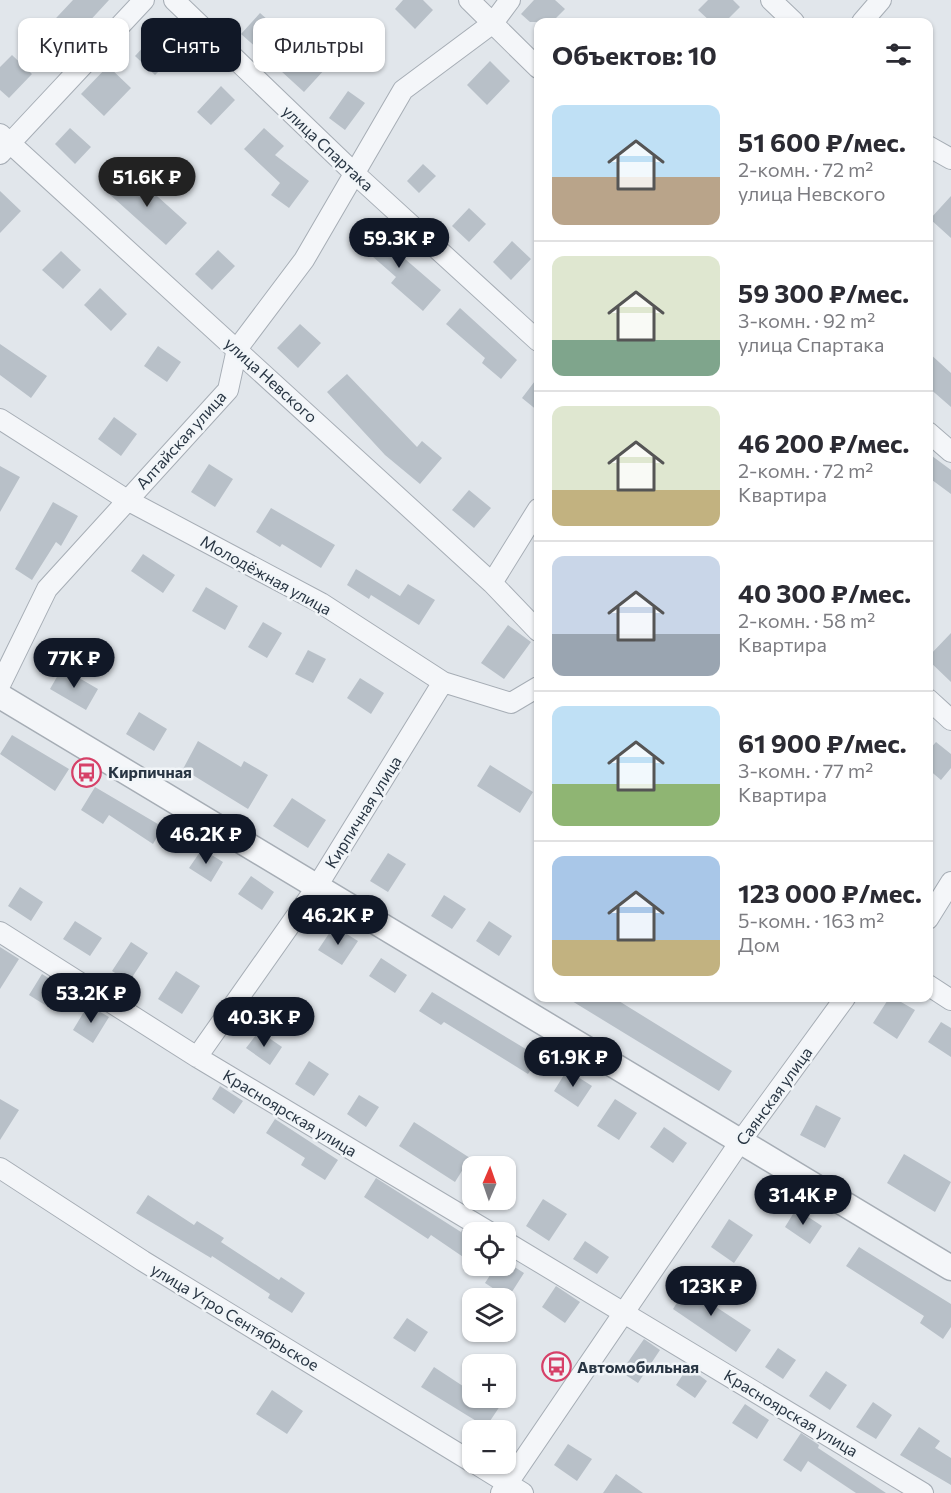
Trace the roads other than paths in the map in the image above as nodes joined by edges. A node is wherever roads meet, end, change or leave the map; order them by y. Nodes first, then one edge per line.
1 (144, 0) edge
2 (174, 0) edge
3 (469, 0) edge
4 (510, 0) edge
5 (771, 0) edge
6 (881, 0) edge
7 (790, 18) edge
8 (865, 18) edge
9 (492, 22) junction
10 (534, 64) edge
11 (4, 144) edge
12 (933, 149) edge
13 (951, 159) edge
14 (353, 172) junction
15 (534, 337) edge
16 (237, 349) junction
17 (0, 419) edge
18 (933, 436) edge
19 (951, 452) edge
20 (126, 500) junction
21 (534, 515) edge
22 (492, 583) junction
23 (534, 627) edge
24 (443, 682) junction
25 (0, 685) edge
26 (534, 689) edge
27 (0, 696) edge
28 (933, 704) edge
29 (951, 720) edge
30 (951, 882) edge
31 (316, 888) junction
32 (933, 911) edge
33 (0, 932) edge
34 (933, 988) edge
35 (951, 1000) edge
36 (841, 1002) edge
37 (197, 1058) junction
38 (740, 1142) junction
39 (0, 1168) edge
40 (473, 1222) edge
41 (516, 1248) edge
42 (951, 1268) edge
43 (624, 1312) junction
44 (462, 1456) edge
45 (489, 1474) edge
46 (511, 1490) edge
47 (923, 1493) edge

1 - 11 street
2 - 14 street, улица Спартака
3 - 9 street
4 - 9 street, Алтайская улица
5 - 7 street
6 - 8 street
9 - 10 street
9 - 14 street, Алтайская улица
11 - 16 street, улица Невского
12 - 13 street
14 - 15 street, улица Спартака
14 - 16 street, Алтайская улица
16 - 20 street, Алтайская улица
16 - 22 street, улица Невского
17 - 20 street, Молодёжная улица
18 - 19 street
20 - 24 street, Молодёжная улица
20 - 25 street, Алтайская улица
21 - 22 street
22 - 23 street, улица Невского
24 - 26 street, Молодёжная улица
24 - 31 street, Кирпичная улица
27 - 31 street
28 - 29 street
30 - 32 street
31 - 37 street, Кирпичная улица
31 - 38 street
33 - 37 street, Красноярская улица
34 - 35 street
36 - 38 street, Саянская улица
37 - 40 street, Красноярская улица
38 - 42 street
38 - 43 street, Саянская улица
39 - 44 street, улица Утро Сентябрьское
41 - 43 street, Красноярская улица
43 - 46 street, Саянская улица
43 - 47 street, Красноярская улица
45 - 46 street, улица Утро Сентябрьское

